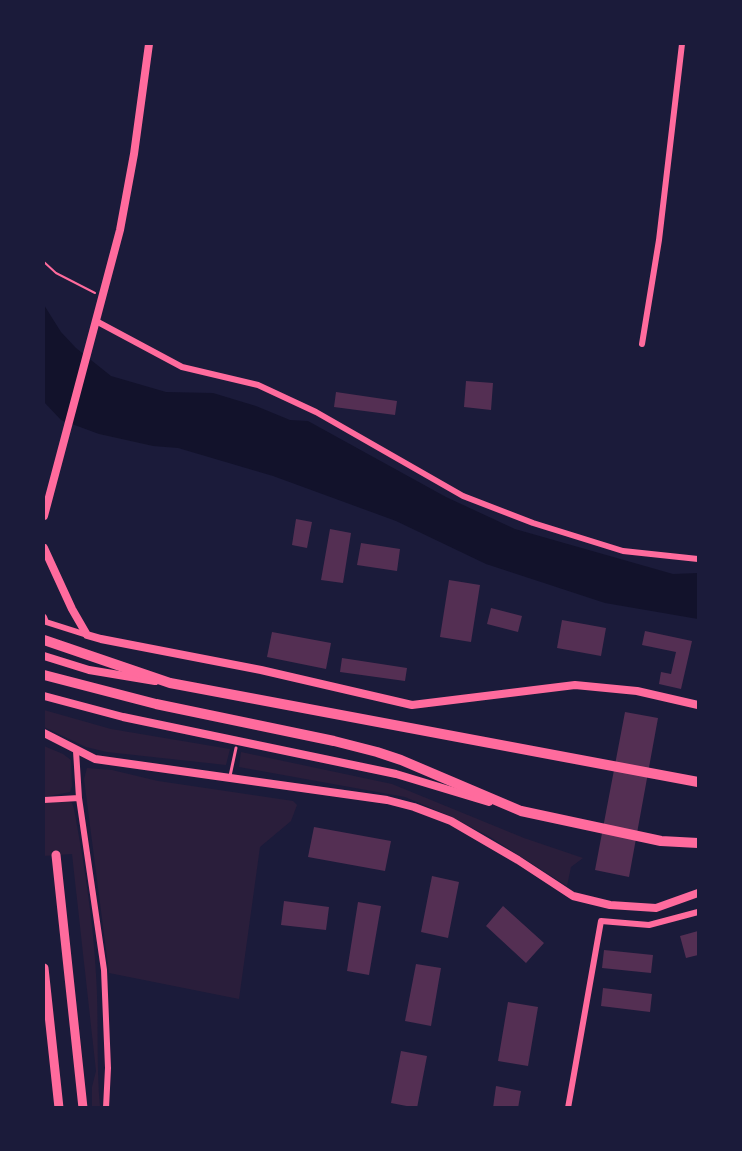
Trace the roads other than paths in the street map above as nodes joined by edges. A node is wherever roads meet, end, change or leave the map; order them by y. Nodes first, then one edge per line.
1 (149, 44) edge
2 (682, 44) edge
3 (96, 321) junction
4 (642, 345) dead end
5 (44, 516) edge
6 (44, 548) edge
7 (699, 559) edge
8 (44, 617) edge
9 (87, 635) junction
10 (44, 640) edge
11 (44, 656) edge
12 (261, 670) junction
13 (44, 675) edge
14 (258, 678) dead end
15 (170, 683) junction
16 (45, 696) edge
17 (699, 705) edge
18 (46, 737) edge
19 (236, 748) dead end
20 (76, 751) junction
21 (229, 777) junction
22 (699, 782) edge
23 (79, 798) junction
24 (44, 800) edge
25 (520, 811) junction
26 (699, 843) edge
27 (56, 855) dead end
28 (699, 893) edge
29 (699, 912) edge
30 (44, 968) edge
31 (59, 1107) edge
32 (82, 1107) edge
33 (106, 1107) edge
34 (568, 1107) edge

1 - 3 street
2 - 4 street
3 - 5 street
3 - 7 street
6 - 9 street
8 - 9 street
9 - 12 street
10 - 15 highway
11 - 15 main road
12 - 14 lane
12 - 17 street
13 - 25 highway
15 - 22 highway
16 - 25 main road
18 - 20 main road
19 - 21 lane
20 - 21 main road
20 - 23 street
21 - 28 main road
23 - 24 street
23 - 33 street
25 - 26 highway
27 - 32 main road
29 - 34 street
30 - 31 main road

